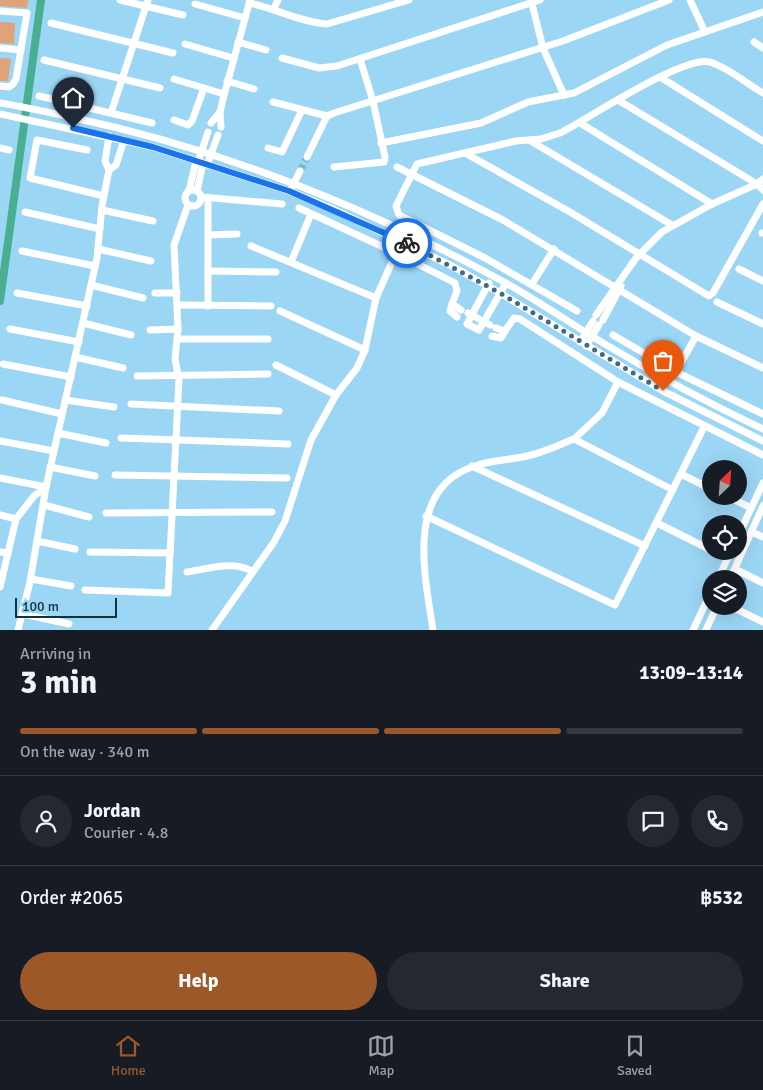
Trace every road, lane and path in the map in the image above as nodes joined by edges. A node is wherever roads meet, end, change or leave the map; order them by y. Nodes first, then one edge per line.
1 (120, 0) edge
2 (278, 0) edge
3 (409, 0) edge
4 (540, 0) edge
5 (668, 0) edge
6 (690, 0) edge
7 (250, 1) edge
8 (531, 2) edge
9 (147, 3) edge
10 (195, 4) dead end
11 (274, 8) junction
12 (0, 11) edge
13 (763, 12) edge
14 (183, 15) dead end
15 (245, 18) junction
16 (51, 23) dead end
17 (705, 32) junction
18 (238, 42) junction
19 (754, 42) dead end
20 (134, 44) junction
21 (185, 44) dead end
22 (0, 48) edge
23 (543, 48) junction
24 (763, 48) edge
25 (21, 50) junction
26 (266, 50) dead end
27 (173, 53) dead end
28 (233, 58) junction
29 (282, 58) dead end
30 (360, 59) junction
31 (44, 60) dead end
32 (660, 77) junction
33 (123, 79) junction
34 (174, 79) dead end
35 (227, 81) junction
36 (0, 86) edge
37 (160, 88) dead end
38 (204, 88) junction
39 (254, 89) dead end
40 (224, 94) junction
41 (763, 94) edge
42 (564, 95) junction
43 (39, 96) dead end
44 (618, 100) junction
45 (373, 101) junction
46 (273, 102) dead end
47 (0, 103) edge
48 (302, 110) junction
49 (220, 112) junction
50 (112, 113) junction
51 (0, 114) edge
52 (327, 116) junction
53 (174, 120) dead end
54 (152, 123) dead end
55 (580, 123) junction
56 (211, 124) dead end
57 (221, 127) dead end
58 (208, 132) dead end
59 (218, 135) dead end
60 (109, 136) junction
61 (124, 140) junction
62 (529, 140) junction
63 (763, 142) edge
64 (381, 143) junction
65 (0, 148) edge
66 (268, 148) dead end
67 (9, 150) dead end
68 (87, 150) dead end
69 (201, 151) junction
70 (465, 153) junction
71 (212, 154) junction
72 (307, 157) tunnel mouth
73 (201, 163) junction
74 (334, 167) dead end
75 (397, 167) dead end
76 (109, 170) junction
77 (300, 171) tunnel mouth
78 (411, 174) junction
79 (294, 184) junction
80 (761, 184) edge
81 (289, 191) junction
82 (199, 194) junction
83 (104, 196) junction
84 (188, 204) junction
85 (282, 204) dead end
86 (712, 204) junction
87 (763, 204) edge
88 (299, 208) dead end
89 (102, 210) junction
90 (25, 212) dead end
91 (311, 214) junction
92 (153, 221) dead end
93 (672, 225) junction
94 (100, 229) junction
95 (237, 234) dead end
96 (208, 235) junction
97 (251, 246) dead end
98 (98, 249) junction
99 (554, 249) junction
100 (22, 251) dead end
101 (396, 253) junction
102 (640, 253) junction
103 (151, 261) dead end
104 (290, 262) junction
105 (95, 266) junction
106 (739, 269) dead end
107 (208, 271) junction
108 (276, 272) dead end
109 (493, 276) junction
110 (763, 281) edge
111 (506, 283) junction
112 (532, 284) junction
113 (91, 285) junction
114 (488, 286) junction
115 (618, 287) junction
116 (17, 293) dead end
117 (155, 293) dead end
118 (177, 293) junction
119 (500, 293) junction
120 (143, 298) dead end
121 (376, 298) junction
122 (718, 302) dead end
123 (452, 304) junction
124 (178, 305) junction
125 (87, 306) junction
126 (208, 306) junction
127 (271, 306) dead end
128 (280, 310) dead end
129 (577, 311) dead end
130 (467, 313) junction
131 (599, 318) junction
132 (463, 321) junction
133 (83, 323) junction
134 (763, 324) edge
135 (490, 325) junction
136 (10, 329) dead end
137 (178, 329) junction
138 (150, 330) dead end
139 (505, 331) junction
140 (586, 332) junction
141 (486, 333) junction
142 (131, 335) dead end
143 (593, 336) junction
144 (613, 336) dead end
145 (696, 336) junction
146 (178, 339) junction
147 (268, 339) dead end
148 (78, 342) junction
149 (583, 344) junction
150 (365, 350) junction
151 (75, 357) junction
152 (3, 364) dead end
153 (276, 365) dead end
154 (123, 368) dead end
155 (763, 368) edge
156 (676, 372) junction
157 (268, 374) dead end
158 (178, 375) junction
159 (71, 376) junction
160 (137, 376) dead end
161 (668, 381) junction
162 (618, 382) junction
163 (663, 391) junction
164 (336, 394) junction
165 (2, 400) dead end
166 (65, 400) junction
167 (131, 404) dead end
168 (178, 406) junction
169 (114, 407) dead end
170 (279, 411) dead end
171 (62, 414) junction
172 (763, 414) edge
173 (704, 427) junction
174 (763, 429) edge
175 (58, 433) junction
176 (121, 438) dead end
177 (574, 439) junction
178 (176, 440) junction
179 (0, 441) edge
180 (763, 441) edge
181 (106, 443) dead end
182 (288, 444) dead end
183 (54, 451) junction
184 (763, 456) edge
185 (472, 466) junction
186 (50, 467) junction
187 (681, 474) junction
188 (114, 475) dead end
189 (94, 476) dead end
190 (174, 476) junction
191 (0, 478) edge
192 (287, 478) dead end
193 (702, 484) edge
194 (763, 484) edge
195 (46, 487) junction
196 (673, 490) junction
197 (44, 505) junction
198 (745, 505) edge
199 (763, 506) edge
200 (751, 508) junction
201 (172, 512) junction
202 (272, 512) dead end
203 (106, 513) dead end
204 (0, 515) edge
205 (89, 516) dead end
206 (426, 516) junction
207 (747, 517) edge
208 (16, 519) junction
209 (656, 523) junction
210 (752, 532) junction
211 (763, 537) edge
212 (38, 541) junction
213 (702, 545) edge
214 (645, 546) junction
215 (74, 549) dead end
216 (4, 552) edge
217 (90, 552) dead end
218 (170, 554) junction
219 (735, 569) joint
220 (252, 571) junction
221 (187, 572) dead end
222 (31, 578) junction
223 (763, 583) edge
224 (71, 586) dead end
225 (0, 587) edge
226 (85, 590) dead end
227 (702, 611) edge
228 (23, 614) junction
229 (747, 614) edge
230 (713, 615) edge
231 (763, 622) edge
232 (69, 624) dead end
233 (18, 630) edge
234 (212, 630) edge
235 (433, 630) edge
236 (693, 630) edge
237 (706, 630) edge

1 - 9 street
2 - 11 street
3 - 11 street
4 - 8 street
5 - 23 street
6 - 17 street
7 - 11 street
7 - 15 street
8 - 23 street
8 - 30 street
9 - 14 street
9 - 20 street
10 - 15 street
12 - 25 street
13 - 17 street
15 - 18 street
16 - 20 street
17 - 42 street
18 - 26 street
18 - 28 street
19 - 24 street
20 - 27 street
20 - 33 street
21 - 28 street
22 - 25 street
23 - 42 street
23 - 45 street
25 - 36 street
28 - 35 street
29 - 30 street
30 - 45 street
31 - 33 street
32 - 41 street
32 - 44 street
32 - 63 street
33 - 37 street
33 - 50 street
34 - 38 street
35 - 39 street
35 - 40 street
38 - 40 street
38 - 53 street
40 - 49 street
42 - 64 street
43 - 50 street
44 - 55 street
44 - 80 street
45 - 52 street
45 - 64 street
46 - 48 street
47 - 69 street
48 - 52 street
48 - 66 street
49 - 56 street
49 - 57 street
50 - 54 street
51 - 60 street
52 - 72 street
55 - 62 street
55 - 86 street
58 - 69 street
59 - 71 street
60 - 61 street
60 - 76 street
61 - 73 street
61 - 76 street
62 - 70 street
62 - 93 street
64 - 74 street
65 - 67 street
68 - 83 street
69 - 71 street
69 - 73 street
70 - 78 street
70 - 102 street
71 - 73 street
71 - 79 street
73 - 81 street
73 - 82 street
75 - 78 street
76 - 83 street
77 - 79 street
78 - 99 street
78 - 112 street
79 - 81 street
79 - 109 street
80 - 86 street
81 - 114 street
82 - 84 street
82 - 84 street
82 - 85 street
82 - 96 street
83 - 89 street
84 - 118 street
86 - 93 street
87 - 102 street
88 - 91 street
89 - 92 street
89 - 94 street
90 - 94 street
91 - 101 street
91 - 104 street
93 - 102 street
94 - 98 street
95 - 96 street
96 - 107 street
97 - 104 street
98 - 103 street
98 - 105 street
99 - 112 street
99 - 115 street
100 - 105 street
101 - 121 street
101 - 123 street
102 - 115 street
104 - 121 street
105 - 113 street
106 - 110 street
107 - 108 street
107 - 126 street
109 - 111 street
109 - 114 street
111 - 119 street
111 - 140 street
112 - 129 street
113 - 120 street
113 - 125 street
114 - 119 street
114 - 130 street
115 - 131 street
115 - 145 street
116 - 125 street
117 - 118 street
118 - 124 street
119 - 135 street
119 - 149 street
121 - 150 street
122 - 134 street
123 - 130 street
123 - 132 street
124 - 126 street
124 - 137 street
125 - 133 street
126 - 127 street
128 - 150 street
130 - 132 street
130 - 135 street
131 - 140 street
131 - 143 street
132 - 141 street
133 - 142 street
133 - 148 street
135 - 139 street
135 - 141 street
136 - 148 street
137 - 138 street
137 - 146 street
139 - 141 street
139 - 162 street
140 - 143 street
140 - 149 street
143 - 149 street
143 - 161 street
144 - 156 street
145 - 155 street
145 - 156 street
146 - 147 street
146 - 158 street
148 - 151 street
149 - 163 street
150 - 164 street
151 - 154 street
151 - 159 street
152 - 159 street
153 - 164 street
156 - 172 street
157 - 158 street
158 - 160 street
158 - 168 street
159 - 166 street
161 - 163 street
161 - 174 street
162 - 173 street
162 - 177 street
163 - 180 street
164 - 220 street
165 - 171 street
166 - 169 street
166 - 171 street
167 - 168 street
168 - 170 street
168 - 178 street
171 - 175 street
173 - 184 street
173 - 187 street
175 - 181 street
175 - 183 street
176 - 178 street
177 - 185 street
177 - 196 street
178 - 182 street
178 - 190 street
179 - 183 street
183 - 186 street
185 - 206 street
185 - 214 street
186 - 189 street
186 - 195 street
187 - 193 street
187 - 196 street
188 - 190 street
190 - 192 street
190 - 201 street
191 - 195 street
194 - 200 street
195 - 197 street
195 - 208 street
196 - 209 street
197 - 205 street
197 - 212 street
198 - 200 street
199 - 210 street
200 - 207 street
201 - 202 street
201 - 203 street
201 - 218 street
204 - 208 street
206 - 214 street
206 - 235 street
208 - 216 street
209 - 213 street
209 - 214 street
210 - 211 street
210 - 219 street
212 - 215 street
212 - 222 street
216 - 225 street
217 - 218 street
218 - 226 street
219 - 223 street
220 - 221 street
220 - 234 street
222 - 224 street
222 - 228 street
227 - 236 street
228 - 232 street
228 - 233 street
229 - 231 street
230 - 237 street

